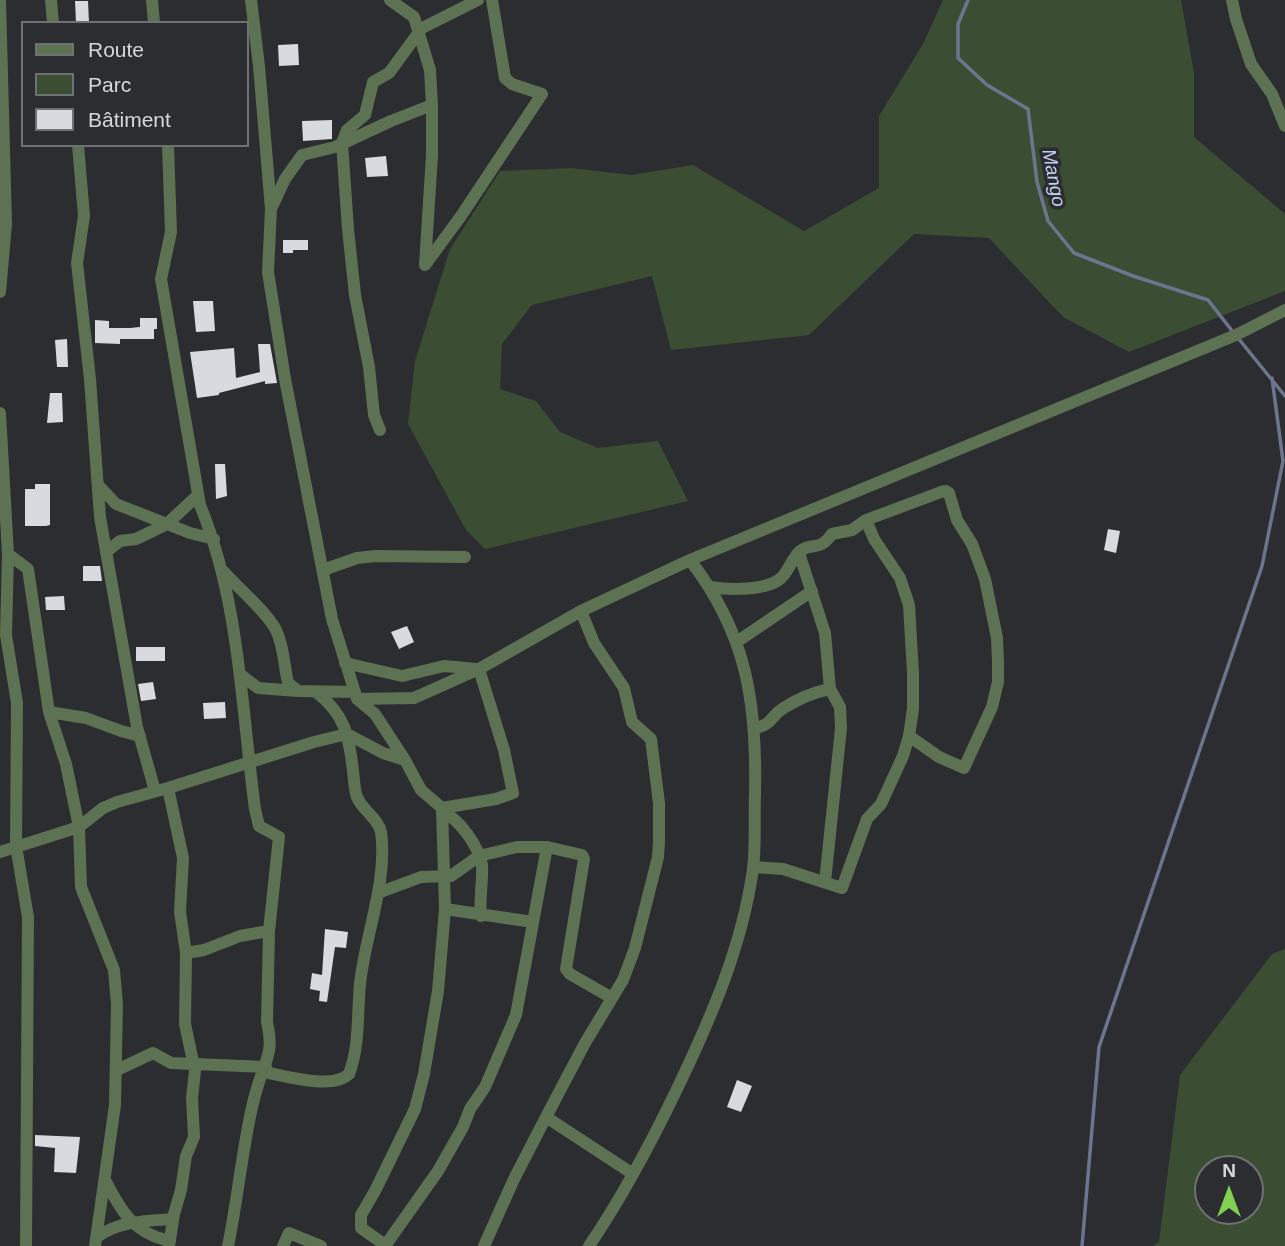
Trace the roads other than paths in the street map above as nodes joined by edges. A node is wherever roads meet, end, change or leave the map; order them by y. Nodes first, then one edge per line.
1 (0, 0) edge
2 (51, 0) edge
3 (152, 0) edge
4 (251, 0) edge
5 (390, 0) edge
6 (478, 0) edge
7 (492, 0) edge
8 (1232, 0) edge
9 (53, 21) edge
10 (155, 21) edge
11 (418, 35) junction
12 (432, 105) junction
13 (1285, 126) edge
14 (342, 143) junction
15 (78, 147) edge
16 (168, 147) edge
17 (271, 209) junction
18 (0, 292) edge
19 (1285, 310) edge
20 (0, 413) edge
21 (380, 430) dead end
22 (99, 486) junction
23 (198, 495) junction
24 (866, 520) junction
25 (167, 524) junction
26 (214, 539) junction
27 (106, 552) junction
28 (799, 552) junction
29 (8, 554) junction
30 (465, 557) dead end
31 (690, 560) junction
32 (323, 570) junction
33 (223, 572) junction
34 (711, 587) junction
35 (812, 591) junction
36 (581, 611) junction
37 (738, 641) junction
38 (345, 663) junction
39 (478, 669) junction
40 (241, 675) junction
41 (830, 689) junction
42 (298, 691) junction
43 (316, 692) junction
44 (356, 695) junction
45 (49, 712) junction
46 (755, 729) junction
47 (347, 734) junction
48 (140, 736) junction
49 (909, 736) junction
50 (405, 760) junction
51 (249, 762) junction
52 (168, 788) junction
53 (155, 791) junction
54 (442, 810) junction
55 (79, 827) junction
56 (16, 846) junction
57 (547, 847) junction
58 (0, 852) edge
59 (479, 856) junction
60 (753, 867) junction
61 (444, 877) junction
62 (825, 882) junction
63 (378, 893) junction
64 (445, 909) junction
65 (481, 916) junction
66 (533, 922) junction
67 (269, 931) junction
68 (185, 936) junction
69 (211, 947) junction
70 (186, 953) junction
71 (612, 998) junction
72 (194, 1063) junction
73 (265, 1069) junction
74 (117, 1070) junction
75 (546, 1117) junction
76 (633, 1174) junction
77 (105, 1180) junction
78 (173, 1219) junction
79 (135, 1224) junction
80 (96, 1242) edge
81 (169, 1244) edge
82 (26, 1246) edge
83 (228, 1246) edge
84 (283, 1246) edge
85 (321, 1246) edge
86 (385, 1246) edge
87 (484, 1246) edge
88 (589, 1246) edge

1 - 18 street
2 - 9 street
3 - 10 street
4 - 17 street
5 - 11 street
6 - 11 street
7 - 12 street
8 - 13 street
11 - 12 street
11 - 14 street
12 - 14 street
14 - 17 street
14 - 21 street
15 - 22 street
16 - 23 street
17 - 32 street
19 - 31 street
20 - 29 street
22 - 25 street
22 - 27 street
23 - 25 street
23 - 26 street
24 - 28 street
24 - 49 street
24 - 49 street
25 - 26 street
25 - 27 street
26 - 33 street
27 - 48 street
28 - 34 street
28 - 35 street
29 - 45 street
29 - 56 street
30 - 32 street
31 - 34 street
31 - 36 street
32 - 38 street
33 - 40 street
33 - 42 street
34 - 37 street
35 - 37 street
35 - 41 street
36 - 39 street
36 - 71 street
37 - 46 street
38 - 39 street
38 - 44 street
39 - 44 street
39 - 54 street
40 - 42 street
40 - 51 street
41 - 46 street
41 - 62 street
42 - 43 street
43 - 44 street
43 - 47 street
44 - 50 street
45 - 48 street
45 - 55 street
46 - 60 street
47 - 50 street
47 - 51 street
47 - 63 street
48 - 53 street
49 - 62 street
50 - 54 street
51 - 52 street
51 - 67 street
52 - 53 street
52 - 68 street
53 - 55 street
54 - 59 street
54 - 61 street
55 - 56 street
55 - 74 street
56 - 58 street
56 - 82 street
57 - 59 street
57 - 66 street
57 - 71 street
59 - 61 street
59 - 65 street
60 - 62 street
60 - 76 street
61 - 63 street
61 - 64 street
63 - 73 street
64 - 65 street
64 - 86 street
65 - 66 street
66 - 86 street
67 - 69 street
67 - 73 street
68 - 69 street
68 - 70 street
69 - 70 street
70 - 72 street
71 - 75 street
72 - 73 street
72 - 74 street
72 - 78 street
73 - 83 street
74 - 77 street
75 - 76 street
75 - 87 street
76 - 88 street
77 - 79 street
77 - 80 street
78 - 79 street
78 - 81 street
79 - 80 street
79 - 81 street
84 - 85 street

